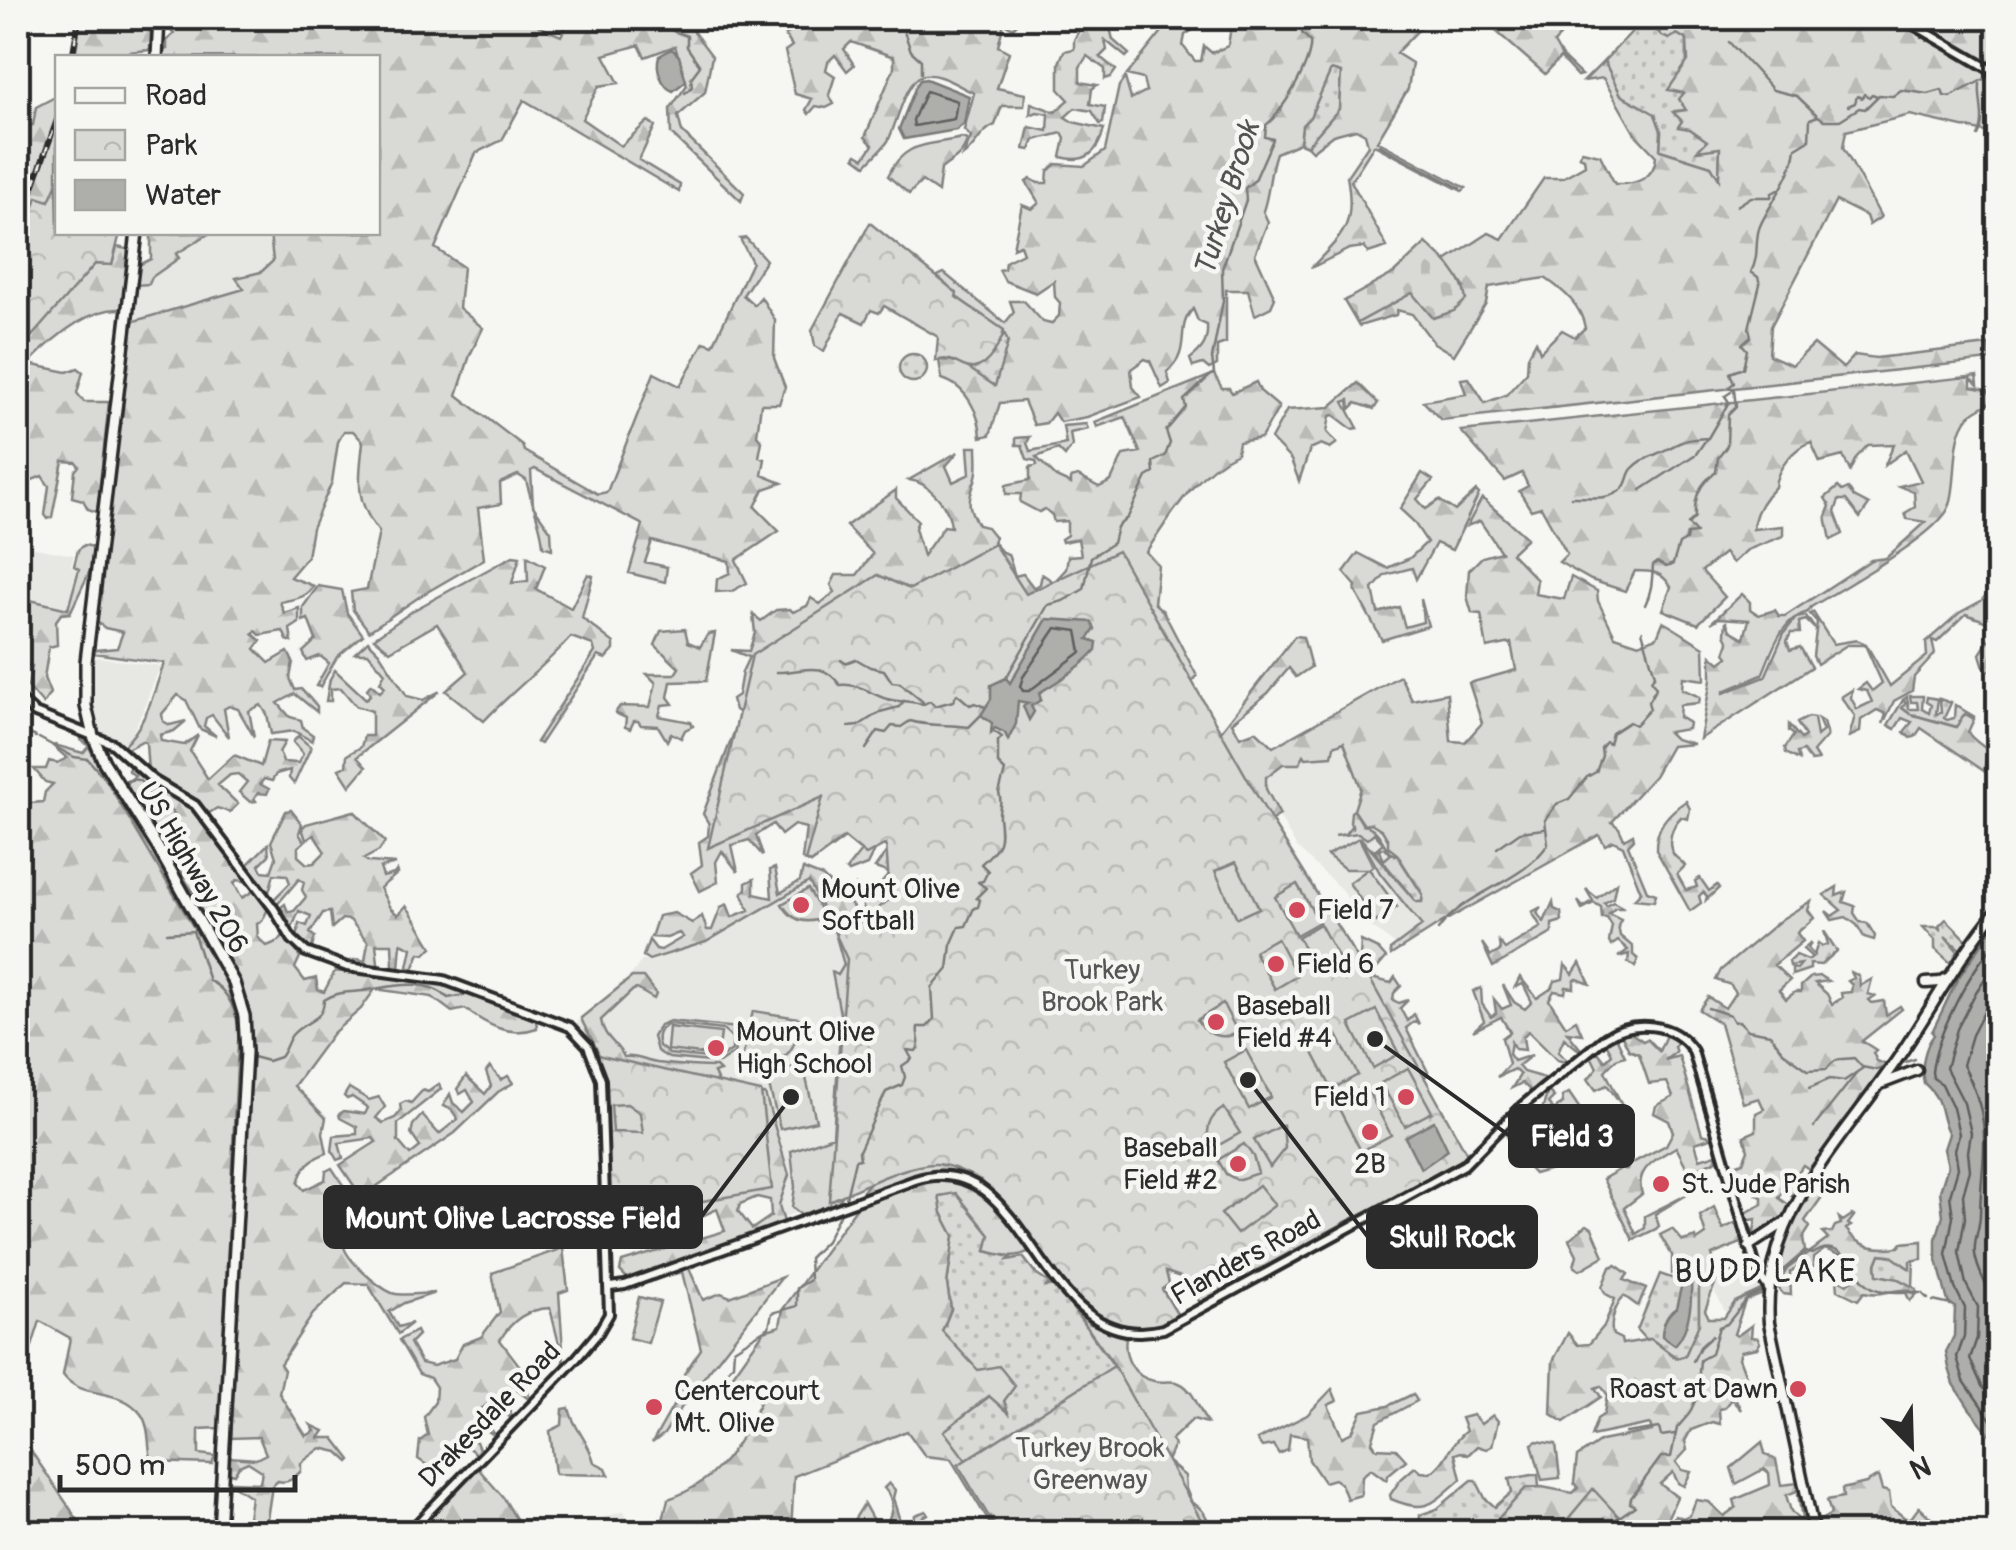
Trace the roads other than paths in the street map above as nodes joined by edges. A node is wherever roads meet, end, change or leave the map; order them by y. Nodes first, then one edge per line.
1 (159, 18) edge
2 (1902, 18) edge
3 (157, 55) edge
4 (1998, 74) edge
5 (137, 235) edge
6 (18, 698) edge
7 (93, 736) junction
8 (1998, 909) edge
9 (1953, 974) junction
10 (1926, 983) dead end
11 (1917, 1070) dead end
12 (1879, 1085) junction
13 (1789, 1218) junction
14 (1749, 1246) junction
15 (610, 1287) junction
16 (1770, 1290) junction
17 (220, 1532) edge
18 (409, 1532) edge
19 (1814, 1532) edge

1 - 3 highway
2 - 4 main road
5 - 7 highway, US Highway 206
6 - 7 main road
7 - 15 main road
7 - 17 highway, US Highway 206
8 - 9 main road
9 - 10 main road
9 - 12 main road
11 - 12 main road
12 - 13 main road
13 - 14 main road
13 - 16 main road
14 - 15 main road, Flanders Road
14 - 16 main road
15 - 18 main road, Drakesdale Road
16 - 19 main road

